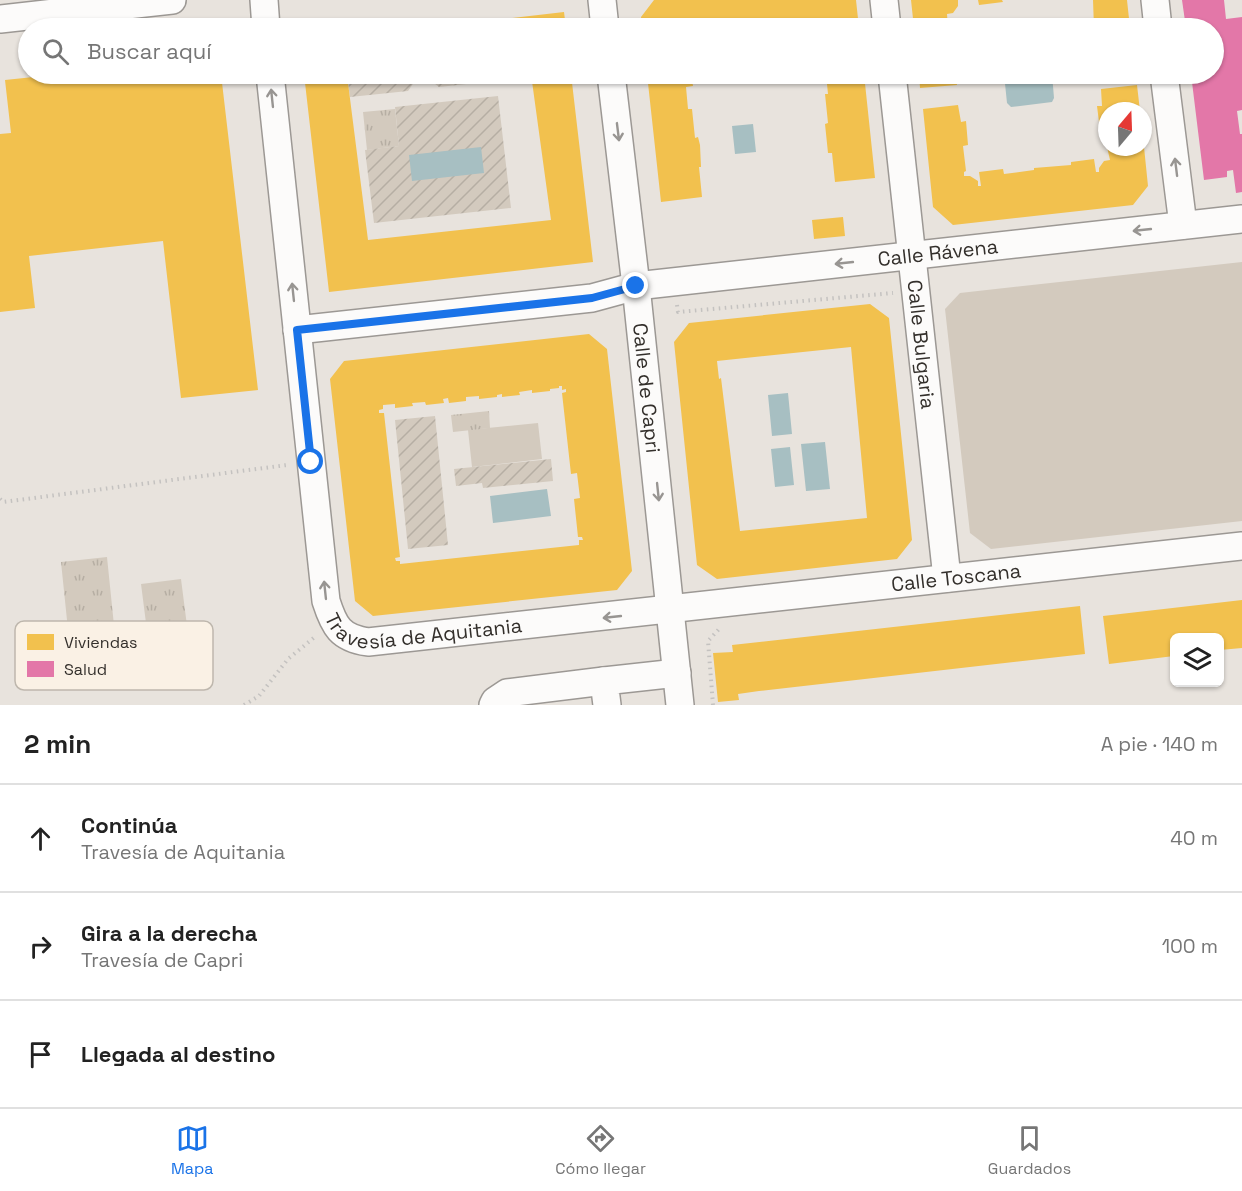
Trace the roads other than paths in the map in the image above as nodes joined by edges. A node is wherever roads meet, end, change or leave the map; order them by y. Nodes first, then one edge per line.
1 (172, 0) edge
2 (264, 0) edge
3 (602, 0) edge
4 (884, 0) edge
5 (1155, 0) edge
6 (265, 18) edge
7 (605, 18) edge
8 (886, 18) edge
9 (1157, 18) edge
10 (0, 19) edge
11 (271, 84) edge
12 (612, 84) edge
13 (893, 84) edge
14 (1165, 84) edge
15 (1242, 219) edge
16 (1183, 225) junction
17 (910, 256) junction
18 (636, 286) junction
19 (297, 330) junction
20 (1242, 546) edge
21 (947, 578) junction
22 (670, 611) junction
23 (677, 673) junction
24 (605, 693) edge
25 (559, 696) edge
26 (493, 705) edge
27 (680, 705) edge

1 - 10 street
2 - 6 street
3 - 7 street
4 - 8 street
5 - 9 street
19 -> 11 street, Travesía de Aquitania
12 -> 18 street, Calle de Capri
13 - 17 street, Calle Bulgaria
16 -> 14 street
15 - 16 street, Calle Rávena
16 -> 17 street, Calle Rávena
17 -> 18 street, Calle Rávena
17 - 21 street, Calle Bulgaria
18 - 19 street, Calle Rávena
18 -> 22 street, Calle de Capri
22 -> 19 street, Travesía de Aquitania
20 - 21 street, Calle Toscana
21 - 22 street, Calle Toscana
22 - 23 street, Calle de Capri
23 - 24 street
23 - 27 street, Calle de Capri
24 - 25 street
25 - 26 street

